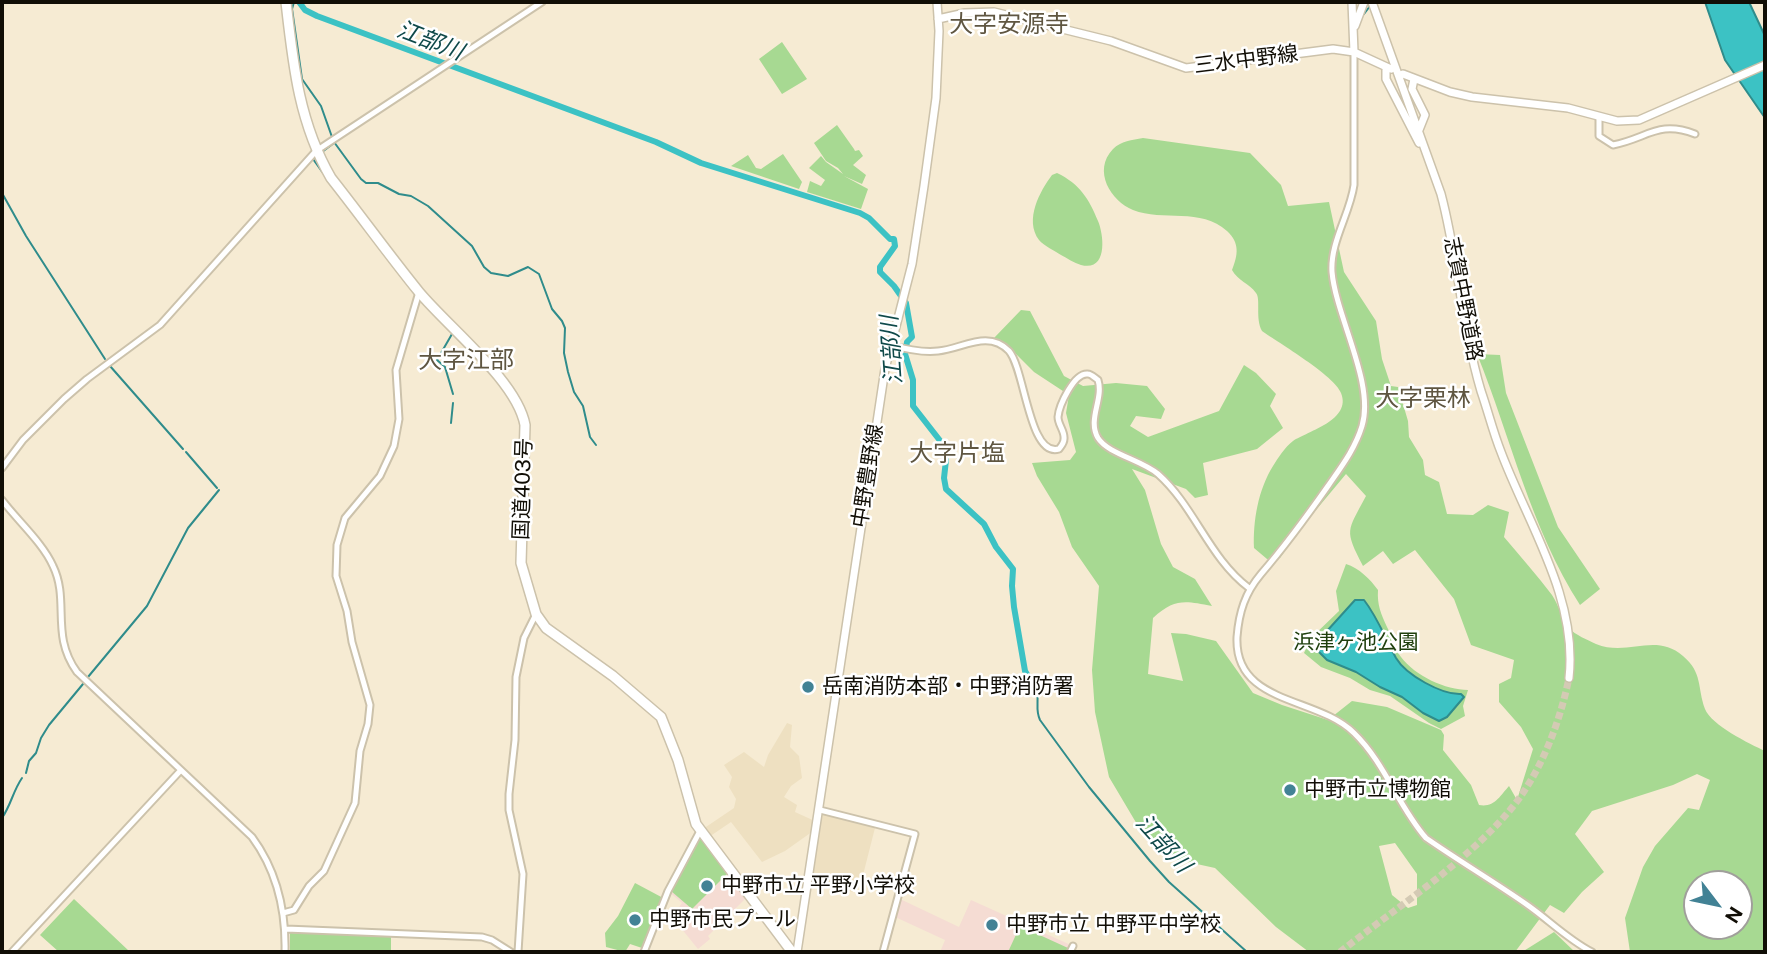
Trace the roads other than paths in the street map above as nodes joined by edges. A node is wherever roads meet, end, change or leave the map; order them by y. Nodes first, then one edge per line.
1 (286, 2) edge
2 (542, 2) edge
3 (937, 2) edge
4 (1352, 2) edge
5 (1364, 2) edge
6 (1372, 2) edge
7 (938, 19) junction
8 (1354, 30) junction
9 (1353, 52) junction
10 (1765, 65) edge
11 (1403, 74) dead end
12 (1414, 79) junction
13 (1599, 117) junction
14 (1419, 130) junction
15 (1695, 134) dead end
16 (316, 152) junction
17 (1431, 165) junction
18 (419, 292) junction
19 (890, 345) junction
20 (2, 468) edge
21 (2, 500) edge
22 (1249, 588) junction
23 (536, 614) junction
24 (1569, 678) tunnel mouth
25 (181, 770) junction
26 (820, 810) junction
27 (700, 831) junction
28 (284, 913) junction
29 (800, 927) junction
30 (286, 929) junction
31 (778, 933) junction
32 (12, 952) edge
33 (285, 952) edge
34 (511, 952) edge
35 (517, 952) edge
36 (644, 952) edge
37 (794, 952) edge
38 (883, 952) edge
39 (1592, 952) edge

1 - 16 highway, 国道403号
2 - 16 street
3 - 7 main road, 中野豊野線
4 - 8 main road
5 - 8 main road
6 - 14 main road, 志賀中野道路
7 - 9 main road, 三水中野線
7 - 19 main road, 中野豊野線
8 - 9 main road
9 - 17 main road, 三水中野線
9 - 22 street
10 - 13 main road
11 - 12 main road
12 - 13 main road
12 - 14 main road
13 - 15 street
14 - 17 main road, 志賀中野道路
16 - 18 highway, 国道403号
16 - 20 street
17 - 24 main road, 志賀中野道路
18 - 23 highway, 国道403号
18 - 28 street
19 - 22 street
19 - 26 main road, 中野豊野線
21 - 25 street
22 - 39 street
23 - 27 highway, 国道403号
23 - 35 street
25 - 28 street
25 - 32 street
26 - 29 main road, 中野豊野線
26 - 38 street
27 - 31 highway, 国道403号
27 - 36 street
28 - 30 street
29 - 31 main road
29 - 37 main road, 中野豊野線
30 - 33 street
30 - 34 street
31 - 37 highway, 国道403号

